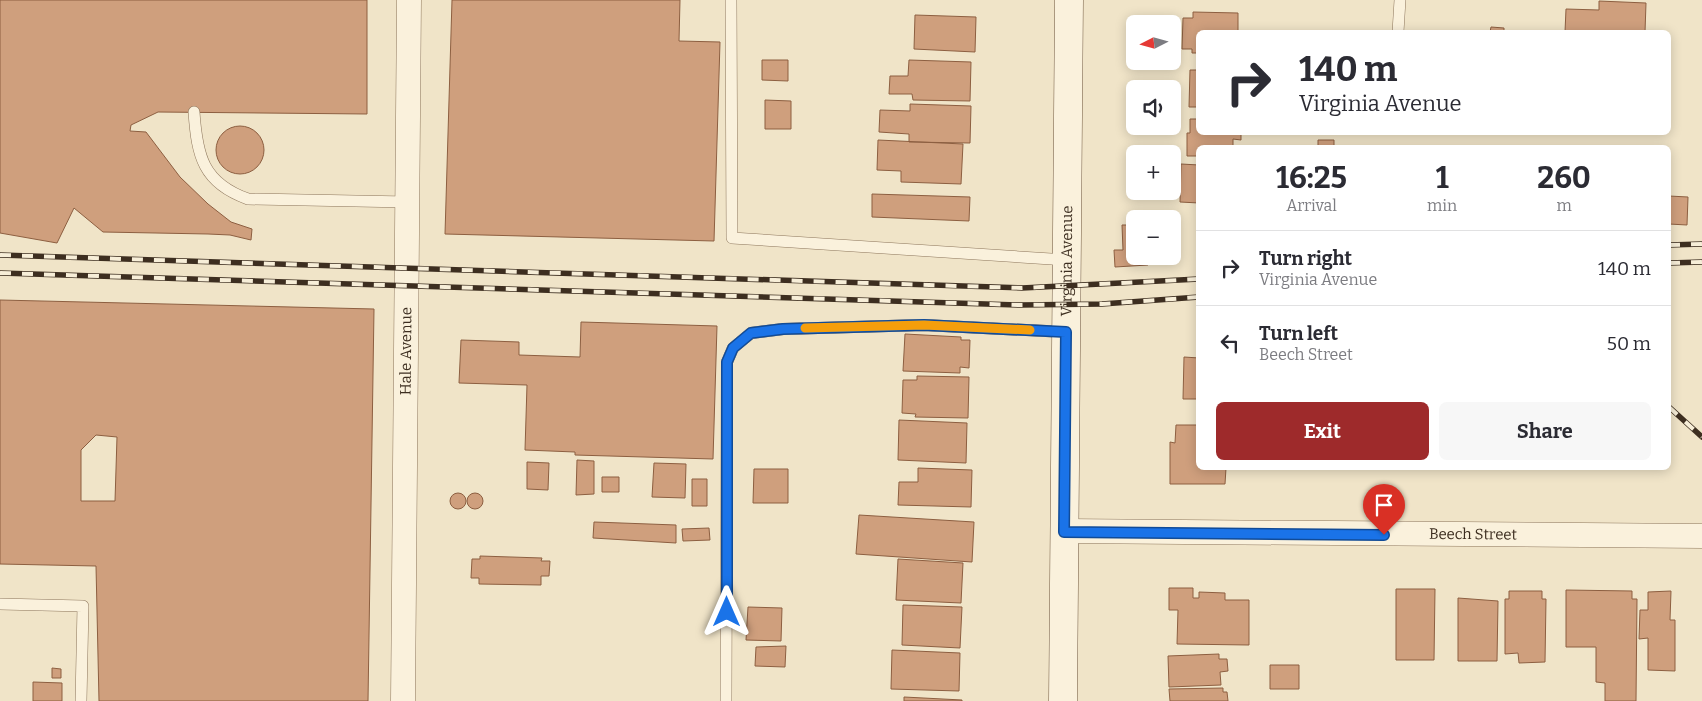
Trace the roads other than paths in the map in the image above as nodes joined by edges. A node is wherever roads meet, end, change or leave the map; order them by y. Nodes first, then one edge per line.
1 (409, 0) edge
2 (731, 0) edge
3 (1069, 0) edge
4 (1400, 0) edge
5 (1398, 30) edge
6 (194, 112) dead end
7 (407, 202) junction
8 (1067, 260) junction
9 (1066, 332) junction
10 (1064, 532) junction
11 (1702, 536) edge
12 (0, 604) edge
13 (81, 701) edge
14 (403, 701) edge
15 (726, 701) edge
16 (1062, 701) edge

1 - 7 street, Hale Avenue
2 - 8 lane
3 - 8 main road, Virginia Avenue
4 - 5 lane
6 - 7 lane
7 - 14 street, Hale Avenue
8 - 9 main road, Virginia Avenue
9 - 10 main road, Virginia Avenue
9 - 15 lane
10 - 11 street, Beech Street
10 - 16 main road, Virginia Avenue
12 - 13 lane

